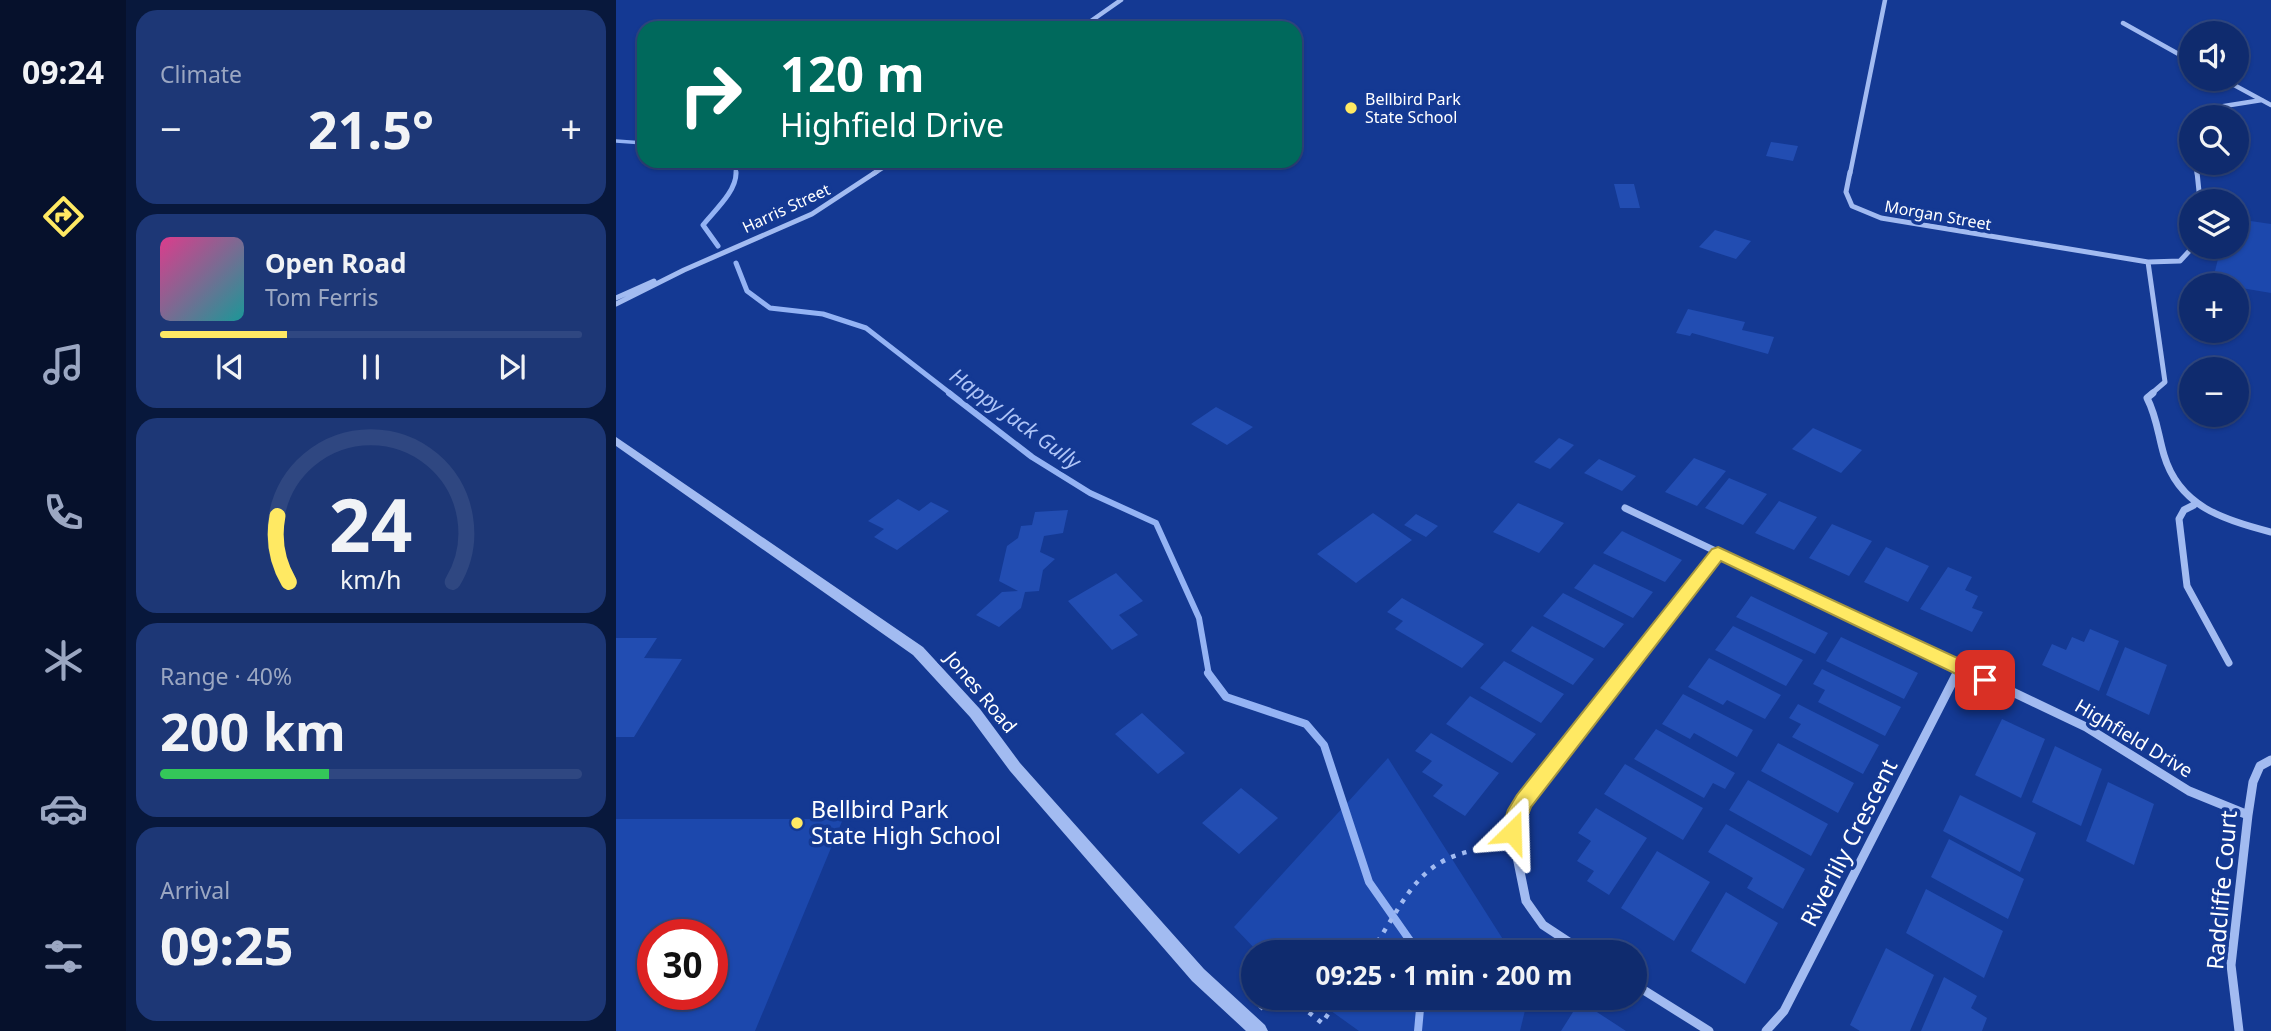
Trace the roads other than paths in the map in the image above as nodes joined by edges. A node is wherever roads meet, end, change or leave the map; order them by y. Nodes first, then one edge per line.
1 (1121, 0) edge
2 (1885, 0) edge
3 (1091, 21) edge
4 (2123, 23) dead end
5 (2179, 54) edge
6 (2245, 91) edge
7 (2262, 100) junction
8 (2233, 105) edge
9 (2271, 105) edge
10 (882, 168) edge
11 (2185, 259) edge
12 (2148, 262) junction
13 (684, 270) junction
14 (616, 298) edge
15 (616, 304) edge
16 (616, 441) edge
17 (2194, 505) junction
18 (1625, 508) dead end
19 (2271, 532) edge
20 (1718, 553) junction
21 (2229, 663) dead end
22 (1960, 668) junction
23 (2271, 760) edge
24 (2248, 815) junction
25 (1566, 940) edge
26 (1647, 992) edge
27 (1259, 1031) edge
28 (1709, 1031) edge
29 (1766, 1031) edge
30 (2239, 1031) edge

1 - 3 street
2 - 12 street, Morgan Street
4 - 5 street
6 - 7 street
7 - 8 street
7 - 9 street
10 - 13 street, Harris Street
11 - 12 street, Morgan Street
12 - 17 street
13 - 14 street, Harris Street
13 - 15 street, Harris Street
16 - 27 street, Jones Road
17 - 19 street
17 - 21 street
18 - 20 street, Highfield Drive
20 - 22 street, Highfield Drive
20 - 25 street
22 - 24 street, Highfield Drive
22 - 29 street, Riverlily Crescent
23 - 24 street, Radcliffe Court
24 - 30 street, Radcliffe Court
26 - 28 street

